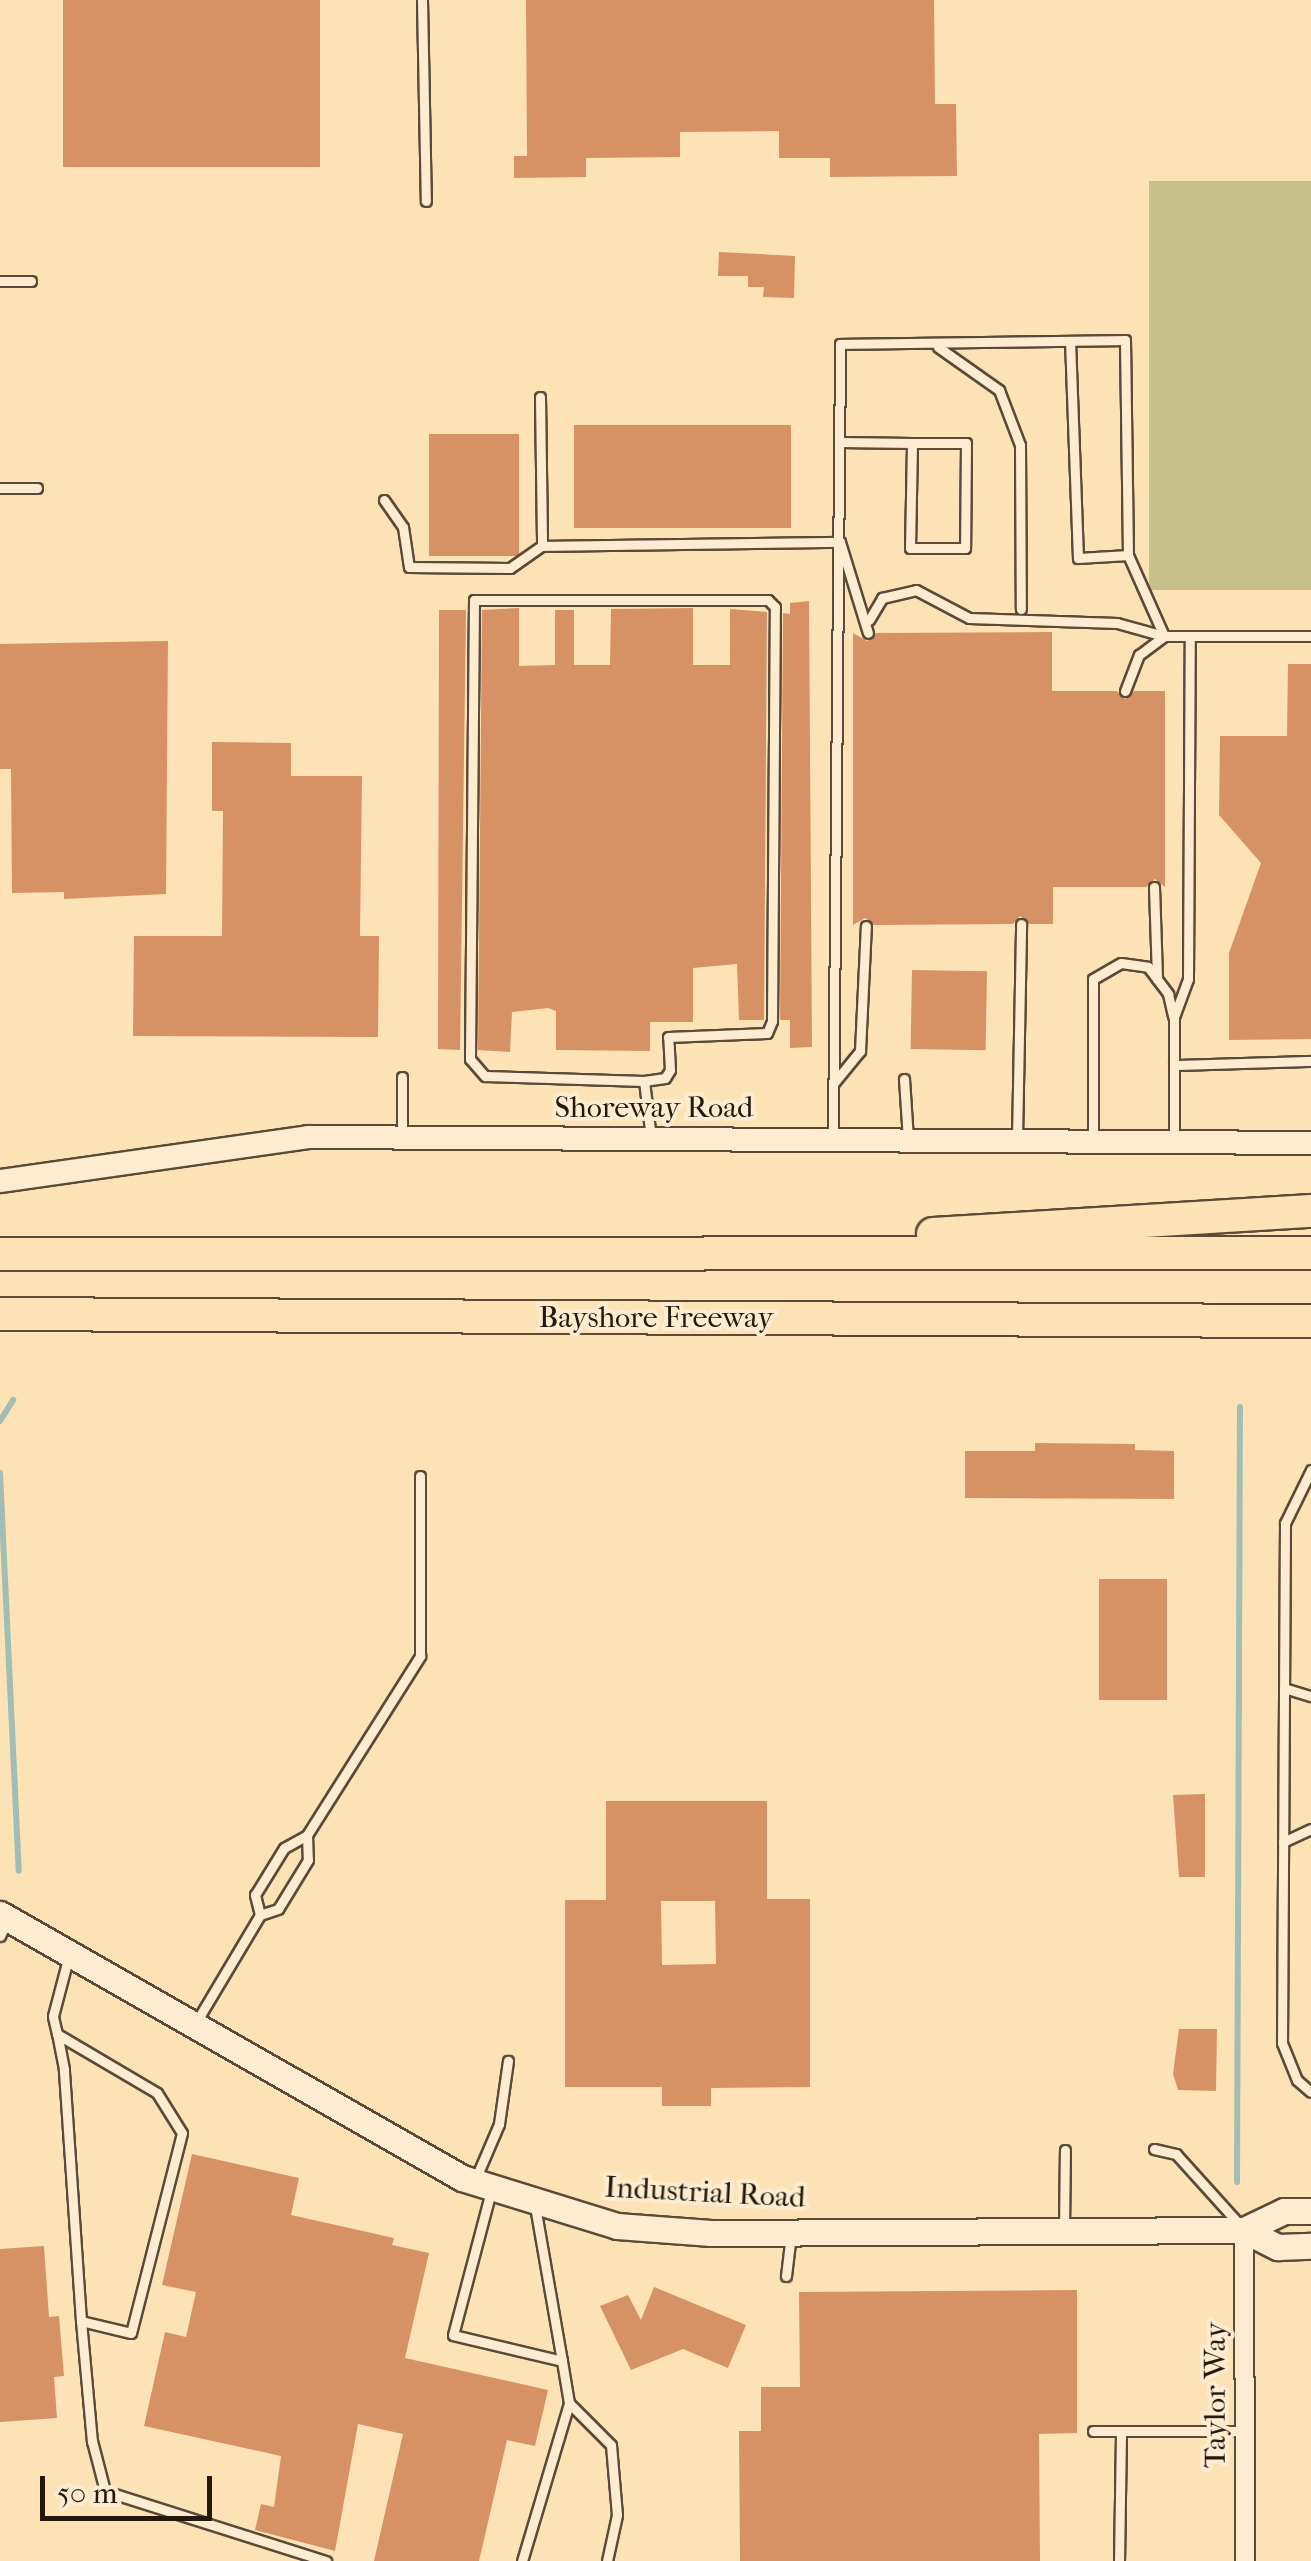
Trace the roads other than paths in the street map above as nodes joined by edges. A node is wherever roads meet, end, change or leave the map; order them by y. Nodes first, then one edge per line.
1 (422, 0) edge
2 (426, 201) dead end
3 (0, 281) edge
4 (32, 281) dead end
5 (1070, 342) junction
6 (936, 346) junction
7 (540, 397) dead end
8 (839, 442) junction
9 (912, 443) junction
10 (0, 488) edge
11 (37, 488) dead end
12 (384, 500) dead end
13 (840, 542) junction
14 (542, 546) junction
15 (1128, 555) junction
16 (1021, 609) dead end
17 (1164, 636) junction
18 (1190, 636) junction
19 (1311, 636) edge
20 (1125, 691) dead end
21 (1154, 887) dead end
22 (1021, 924) dead end
23 (866, 926) dead end
24 (1158, 979) junction
25 (1174, 1016) junction
26 (1311, 1062) edge
27 (1174, 1066) junction
28 (402, 1077) dead end
29 (904, 1079) dead end
30 (644, 1081) junction
31 (834, 1084) junction
32 (402, 1137) junction
33 (651, 1138) junction
34 (833, 1138) junction
35 (908, 1138) junction
36 (1017, 1139) junction
37 (1093, 1139) junction
38 (1174, 1142) junction
39 (1311, 1143) edge
40 (0, 1182) edge
41 (1311, 1211) edge
42 (684, 1253) junction
43 (1311, 1253) edge
44 (0, 1254) edge
45 (0, 1314) edge
46 (1302, 1324) edge
47 (1311, 1470) edge
48 (420, 1476) dead end
49 (1284, 1688) junction
50 (1311, 1696) edge
51 (1311, 1829) edge
52 (306, 1835) junction
53 (1284, 1842) junction
54 (260, 1915) junction
55 (3, 1923) edge
56 (70, 1950) junction
57 (195, 2024) junction
58 (57, 2034) junction
59 (508, 2060) dead end
60 (1311, 2092) edge
61 (1065, 2150) dead end
62 (1154, 2150) dead end
63 (483, 2187) junction
64 (535, 2206) junction
65 (1311, 2211) edge
66 (1244, 2230) junction
67 (1064, 2231) junction
68 (791, 2232) junction
69 (1311, 2246) edge
70 (786, 2276) dead end
71 (81, 2321) junction
72 (562, 2361) junction
73 (569, 2403) junction
74 (1243, 2430) junction
75 (1121, 2431) junction
76 (1093, 2432) dead end
77 (326, 2561) edge
78 (522, 2561) edge
79 (607, 2561) edge
80 (1119, 2561) edge
81 (1246, 2561) edge

1 - 2 lane
3 - 4 lane
5 - 6 lane
5 - 15 lane
5 - 15 lane
6 - 8 lane
6 - 16 lane
7 - 14 lane
8 - 9 lane
8 - 13 lane
9 - 9 lane
10 - 11 lane
12 - 14 lane
13 - 14 lane
13 - 17 lane
13 - 31 lane
15 - 17 lane
17 - 18 lane
17 - 20 lane
18 - 19 lane
18 - 25 lane
21 - 24 lane
22 - 36 lane
23 - 31 lane
24 - 25 lane
24 - 37 lane
25 - 27 lane
26 - 27 lane
27 - 38 lane
28 - 32 lane
29 - 35 lane
30 - 30 lane
30 - 33 lane
31 - 34 lane
32 - 33 street, Shoreway Road
32 - 40 street, Shoreway Road
33 - 34 street, Shoreway Road
34 - 35 street, Shoreway Road
35 - 36 street, Shoreway Road
36 - 37 street, Shoreway Road
37 - 38 street, Shoreway Road
38 - 39 street, Shoreway Road
41 - 42 highway
42 - 43 highway
42 - 44 highway
45 - 46 highway, Bayshore Freeway
47 - 49 lane
48 - 52 lane
49 - 50 lane
49 - 53 lane
51 - 53 lane
52 - 54 lane
52 - 54 lane
53 - 60 lane
54 - 57 lane
55 - 56 main road, Industrial Road
56 - 57 main road, Industrial Road
56 - 58 lane
57 - 63 main road, Industrial Road
58 - 71 lane
58 - 71 lane
59 - 63 lane
61 - 67 lane
62 - 66 lane
63 - 64 main road, Industrial Road
63 - 72 lane
64 - 68 main road, Industrial Road
64 - 72 lane
65 - 66 main road, Industrial Road
66 - 67 main road, Industrial Road
66 - 69 main road, Industrial Road
66 - 74 street, Taylor Way
67 - 68 main road, Industrial Road
68 - 70 lane
71 - 77 lane
72 - 73 lane
73 - 78 lane
73 - 79 lane
74 - 75 lane
74 - 81 street, Taylor Way
75 - 76 lane
75 - 80 lane

